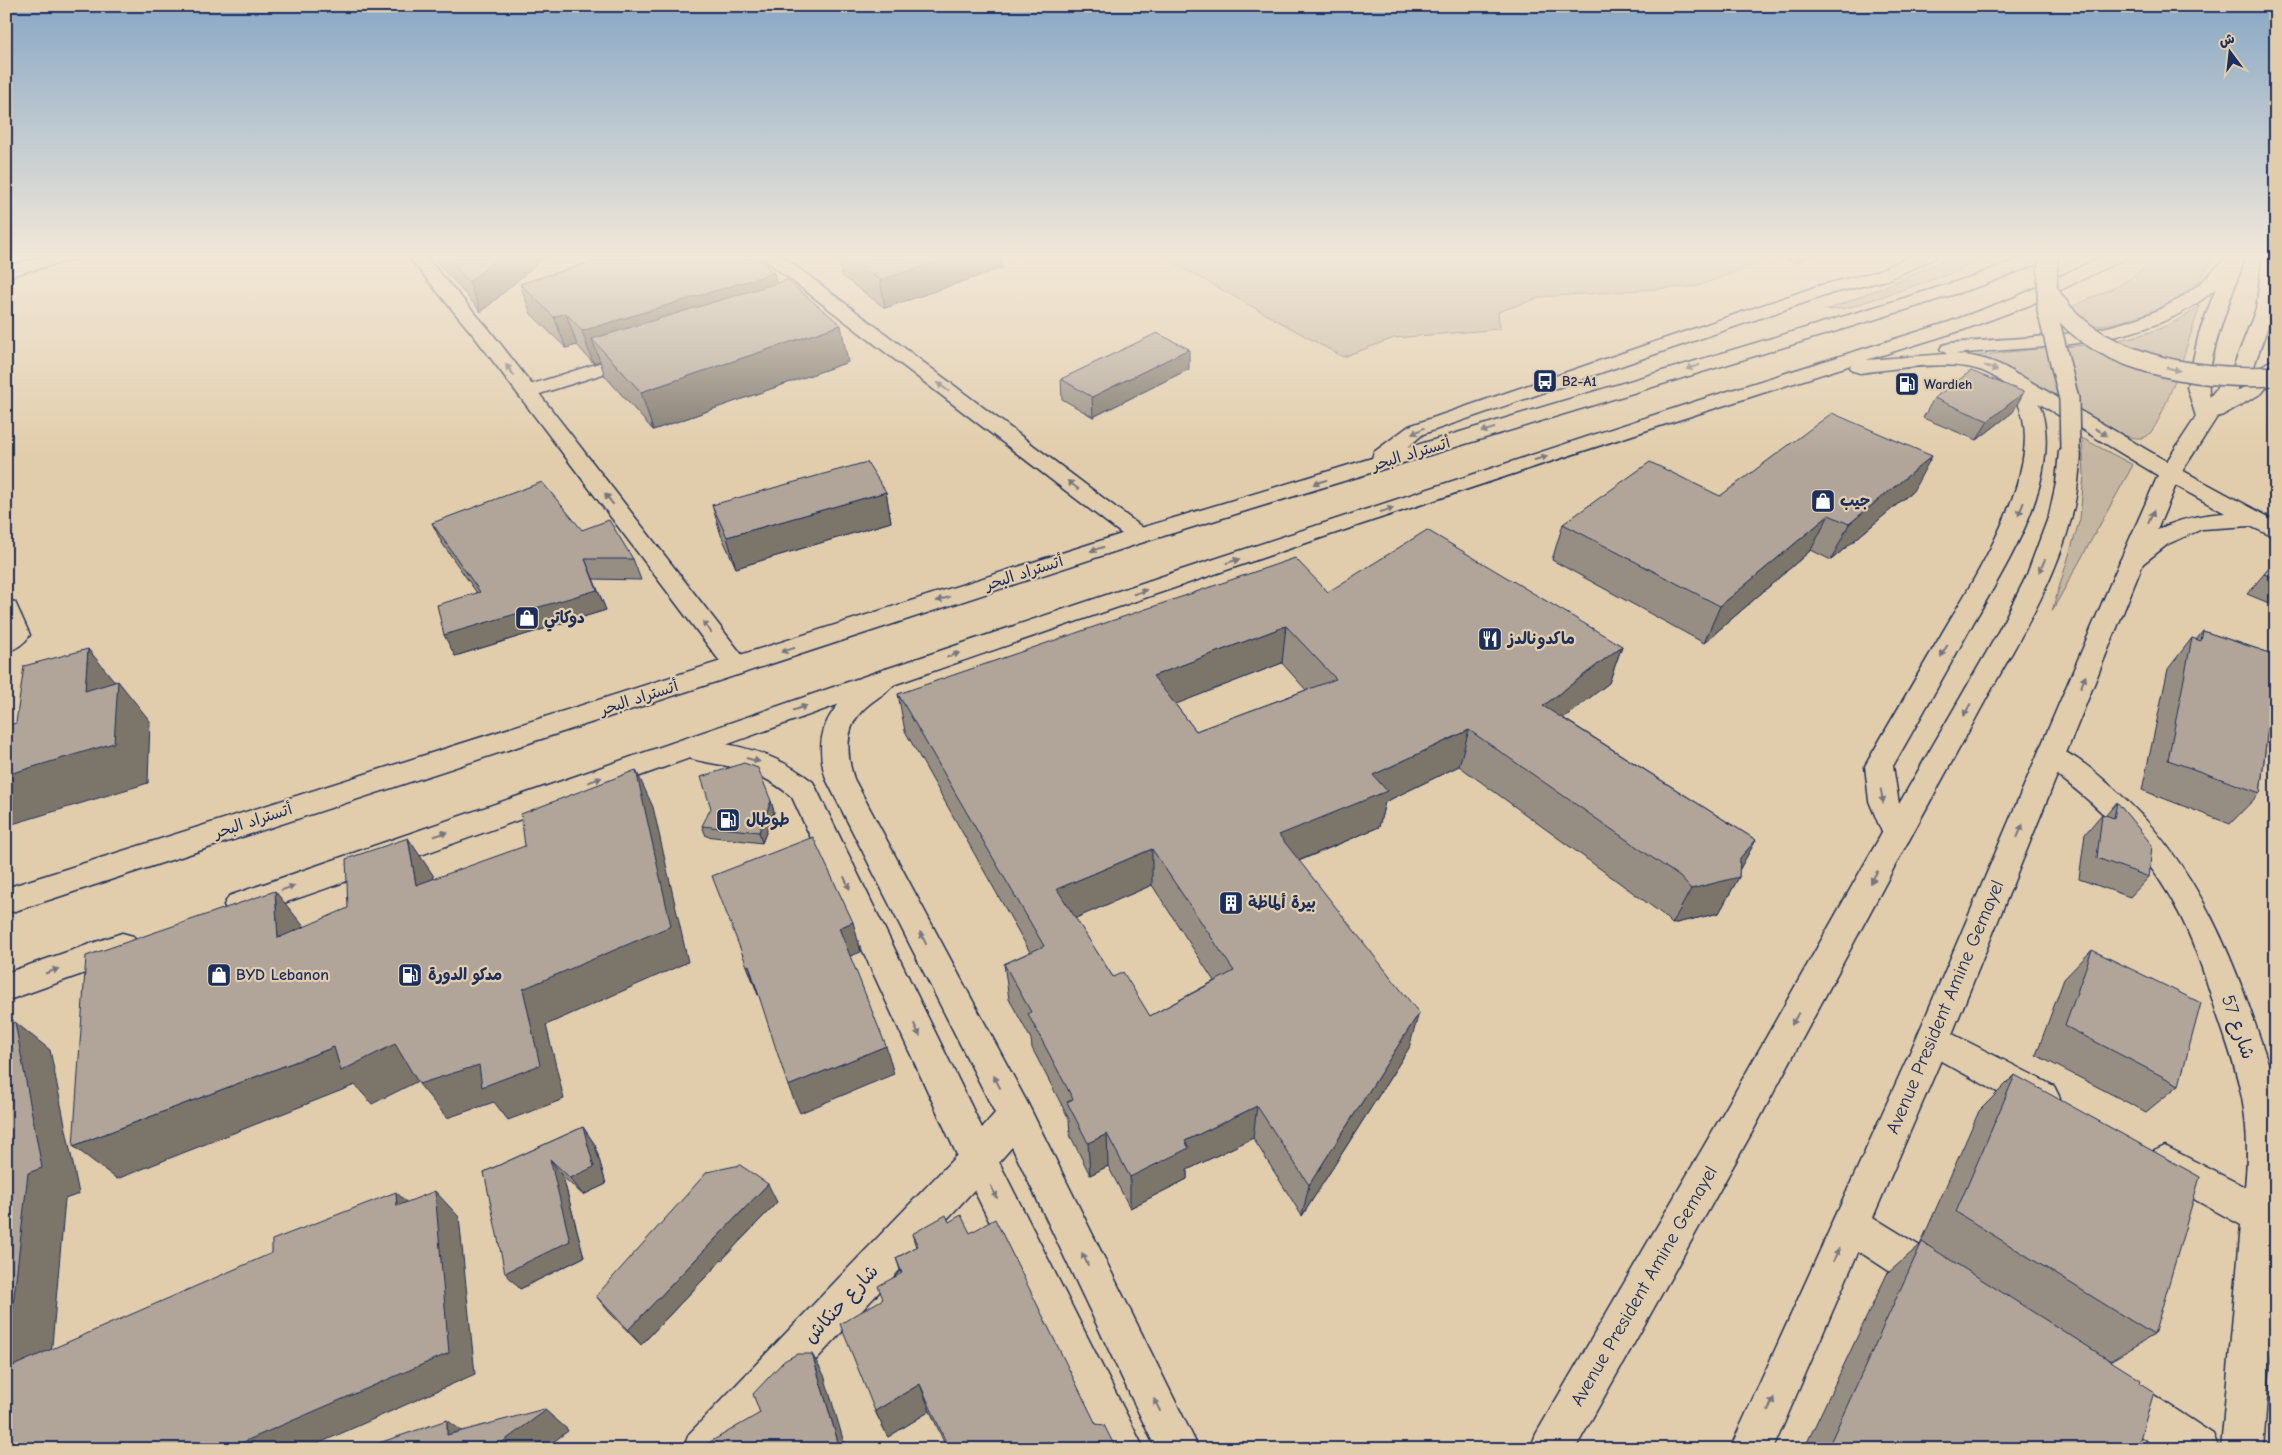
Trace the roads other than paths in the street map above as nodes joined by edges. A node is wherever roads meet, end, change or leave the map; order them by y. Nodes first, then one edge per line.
1 (473, 323) edge
2 (846, 323) edge
3 (1728, 323) edge
4 (1840, 323) edge
5 (1960, 323) edge
6 (2050, 323) edge
7 (2075, 323) edge
8 (2138, 323) edge
9 (2213, 323) edge
10 (2261, 323) edge
11 (658, 351) edge
12 (2276, 365) edge
13 (1856, 368) junction
14 (2276, 376) edge
15 (2014, 380) junction
16 (527, 392) junction
17 (1710, 403) junction
18 (2206, 417) junction
19 (1366, 468) junction
20 (2170, 473) junction
21 (2265, 518) edge
22 (2276, 531) edge
23 (1139, 536) junction
24 (2132, 561) junction
25 (6, 608) edge
26 (6, 643) edge
27 (737, 666) junction
28 (886, 678) junction
29 (688, 748) junction
30 (2052, 757) junction
31 (1897, 834) junction
32 (6, 901) edge
33 (212, 915) edge
34 (147, 938) edge
35 (6, 987) edge
36 (1933, 1039) junction
37 (2071, 1114) edge
38 (1015, 1116) junction
39 (2140, 1151) edge
40 (978, 1159) junction
41 (2261, 1216) junction
42 (1850, 1224) junction
43 (2266, 1284) edge
44 (1966, 1299) edge
45 (2082, 1374) edge
46 (704, 1449) edge
47 (1123, 1449) edge
48 (1178, 1449) edge
49 (1551, 1449) edge
50 (1751, 1449) edge
51 (2198, 1449) edge
52 (2242, 1449) edge

16 -> 1 main road
23 -> 2 main road
3 -> 19 main road
4 -> 19 main road, أتستراد البحر
5 - 17 main road
6 -> 31 main road, Avenue President Amine Gemayel, bridge
7 -> 14 main road, bridge
8 - 13 main road
9 - 18 main road
10 - 18 main road, Avenue President Amine Gemayel
11 - 16 main road
12 - 18 main road
13 -> 15 main road
13 - 17 main road
15 -> 20 main road
15 -> 31 main road
27 -> 16 main road
28 -> 17 main road
18 - 20 main road, Avenue President Amine Gemayel
19 -> 23 main road, أتستراد البحر
20 - 21 main road
24 -> 20 main road, Avenue President Amine Gemayel
21 - 22 main road
21 - 24 main road
23 -> 27 main road, أتستراد البحر
30 -> 24 main road, Avenue President Amine Gemayel
25 - 26 main road
27 - 32 main road, أتستراد البحر
29 -> 28 main road
38 -> 28 main road
33 -> 29 main road
29 -> 40 main road
36 -> 30 main road, Avenue President Amine Gemayel
30 - 41 main road, شارع 57
31 -> 49 main road, Avenue President Amine Gemayel
35 -> 34 main road
36 - 37 main road
36 - 42 main road, Avenue President Amine Gemayel
38 - 40 main road, شارع حنكاش
48 -> 38 main road
39 - 41 main road
40 - 46 main road, شارع حنكاش
40 -> 47 main road
41 - 43 main road, شارع 57
42 - 44 main road
50 -> 42 main road, Avenue President Amine Gemayel
43 - 52 main road, شارع 57
45 - 51 main road

